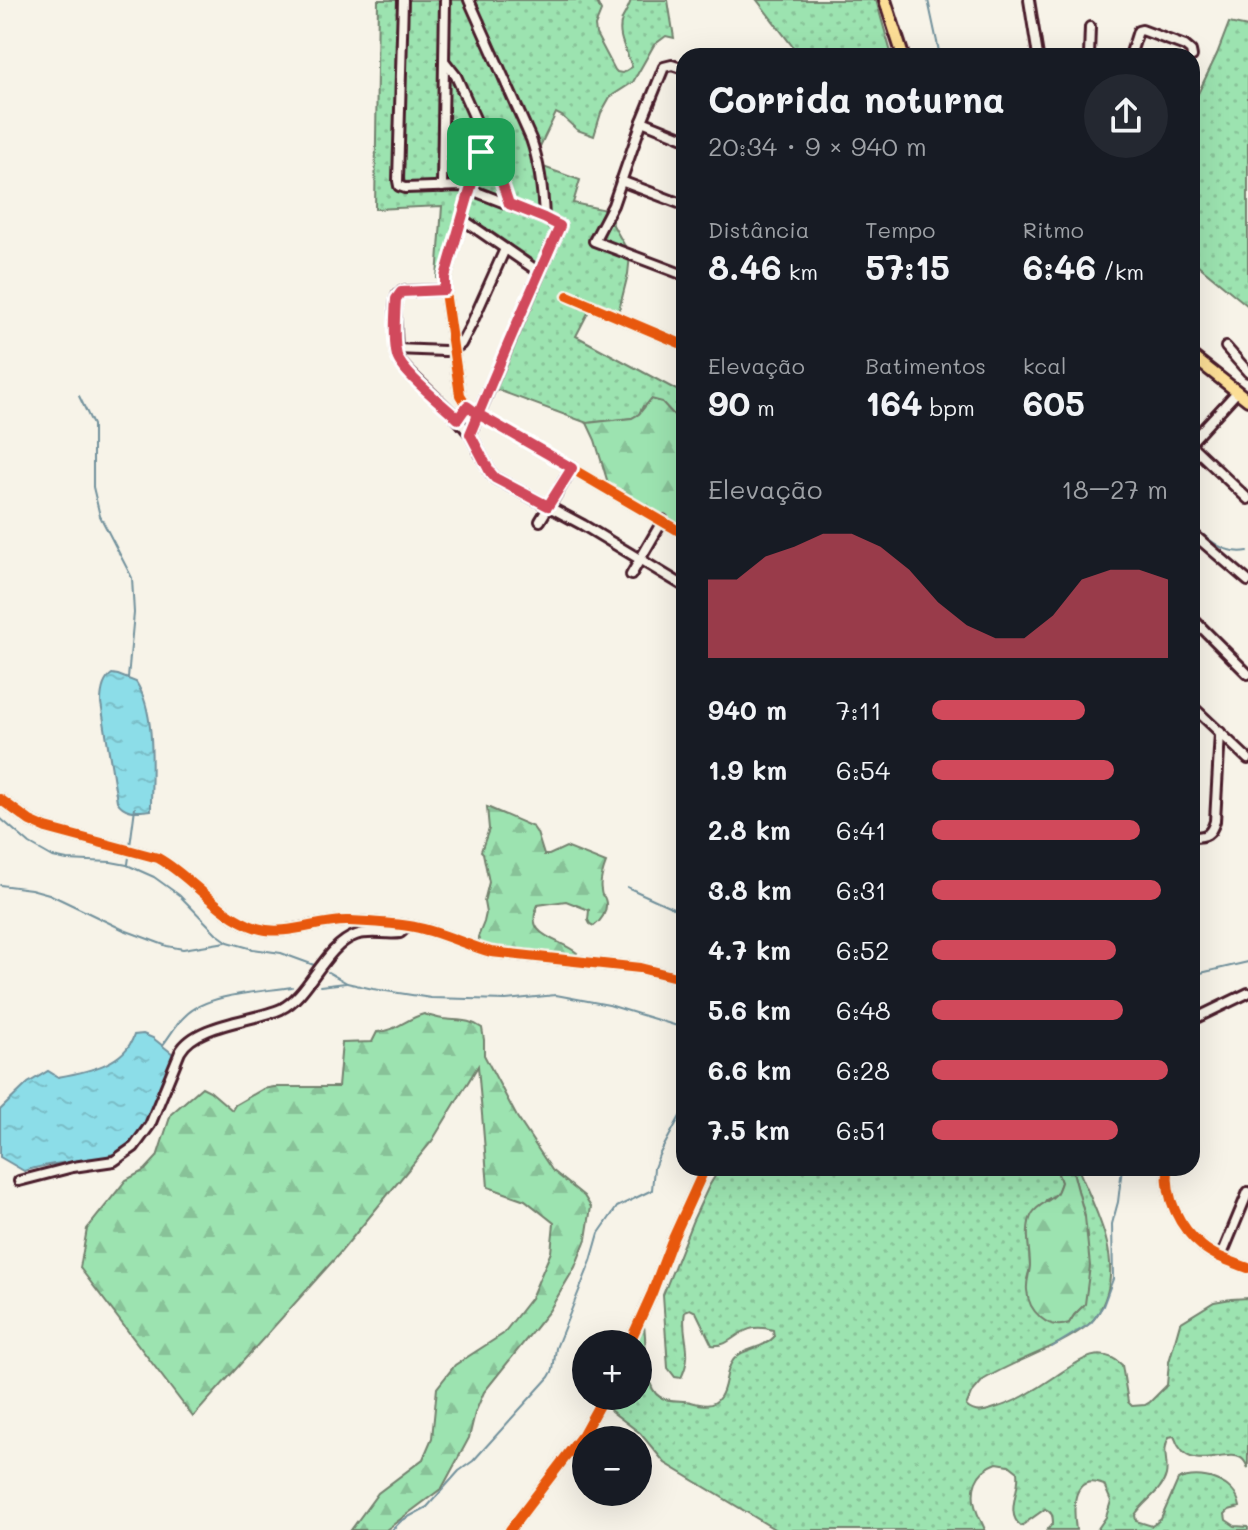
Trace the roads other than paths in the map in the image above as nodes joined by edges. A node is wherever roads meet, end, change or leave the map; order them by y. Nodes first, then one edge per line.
1 (403, 0) edge
2 (445, 0) edge
3 (469, 0) edge
4 (885, 0) edge
5 (1029, 0) edge
6 (1090, 27) dead end
7 (900, 48) edge
8 (1037, 48) edge
9 (1089, 48) edge
10 (1132, 48) edge
11 (1187, 48) edge
12 (445, 61) junction
13 (676, 66) edge
14 (642, 121) junction
15 (676, 135) edge
16 (485, 141) junction
17 (621, 181) junction
18 (442, 187) junction
19 (470, 188) junction
20 (676, 202) edge
21 (509, 204) junction
22 (544, 218) junction
23 (462, 219) junction
24 (505, 249) junction
25 (539, 272) junction
26 (676, 272) edge
27 (445, 290) junction
28 (568, 296) dead end
29 (676, 342) edge
30 (1226, 347) dead end
31 (396, 349) junction
32 (454, 349) junction
33 (1200, 362) edge
34 (1248, 372) edge
35 (1237, 392) junction
36 (1248, 400) edge
37 (467, 406) junction
38 (478, 414) junction
39 (458, 419) junction
40 (470, 434) junction
41 (1200, 434) edge
42 (1200, 451) edge
43 (572, 468) junction
44 (1248, 499) edge
45 (548, 506) junction
46 (663, 520) junction
47 (540, 521) dead end
48 (676, 529) edge
49 (1200, 540) edge
50 (640, 559) junction
51 (631, 575) dead end
52 (676, 581) edge
53 (1248, 581) edge
54 (1200, 626) edge
55 (1248, 674) edge
56 (1200, 713) edge
57 (1220, 732) junction
58 (1248, 759) edge
59 (0, 799) edge
60 (1200, 837) edge
61 (408, 926) junction
62 (676, 977) edge
63 (1248, 993) edge
64 (1200, 1016) edge
65 (701, 1176) edge
66 (1168, 1176) edge
67 (19, 1181) dead end
68 (1248, 1192) edge
69 (1245, 1206) edge
70 (1221, 1257) junction
71 (1248, 1268) edge
72 (635, 1330) edge
73 (596, 1410) edge
74 (510, 1530) edge

1 - 18 street
2 - 12 street
3 - 22 street
4 - 7 main road
5 - 8 street
6 - 9 street
10 - 11 street
12 - 16 street
12 - 18 street
13 - 14 street
14 - 15 street
14 - 17 street
16 - 19 street
16 - 21 street
17 - 20 street
17 - 26 street
18 - 19 street
19 - 21 street
19 - 23 street
21 - 22 street
22 - 25 street
23 - 24 street
23 - 27 street
24 - 25 street
24 - 32 street
25 - 38 street
27 - 31 street
27 - 32 street
28 - 29 street
30 - 34 street
31 - 32 street
31 - 39 street
32 - 37 street
33 - 35 main road
35 - 36 main road
35 - 41 street
37 - 38 street
37 - 39 street
38 - 40 street
38 - 43 street
39 - 40 street
40 - 45 street
42 - 44 street
43 - 45 street
43 - 46 street
45 - 47 street
45 - 50 street
46 - 48 street
46 - 50 street
49 - 53 street
50 - 51 street
50 - 52 street
54 - 55 street
56 - 57 street
57 - 58 street
57 - 60 street
59 - 61 street
61 - 62 street
61 - 67 street
63 - 64 street
65 - 72 street
66 - 70 street
68 - 69 street
69 - 70 street
70 - 71 street
73 - 74 street

